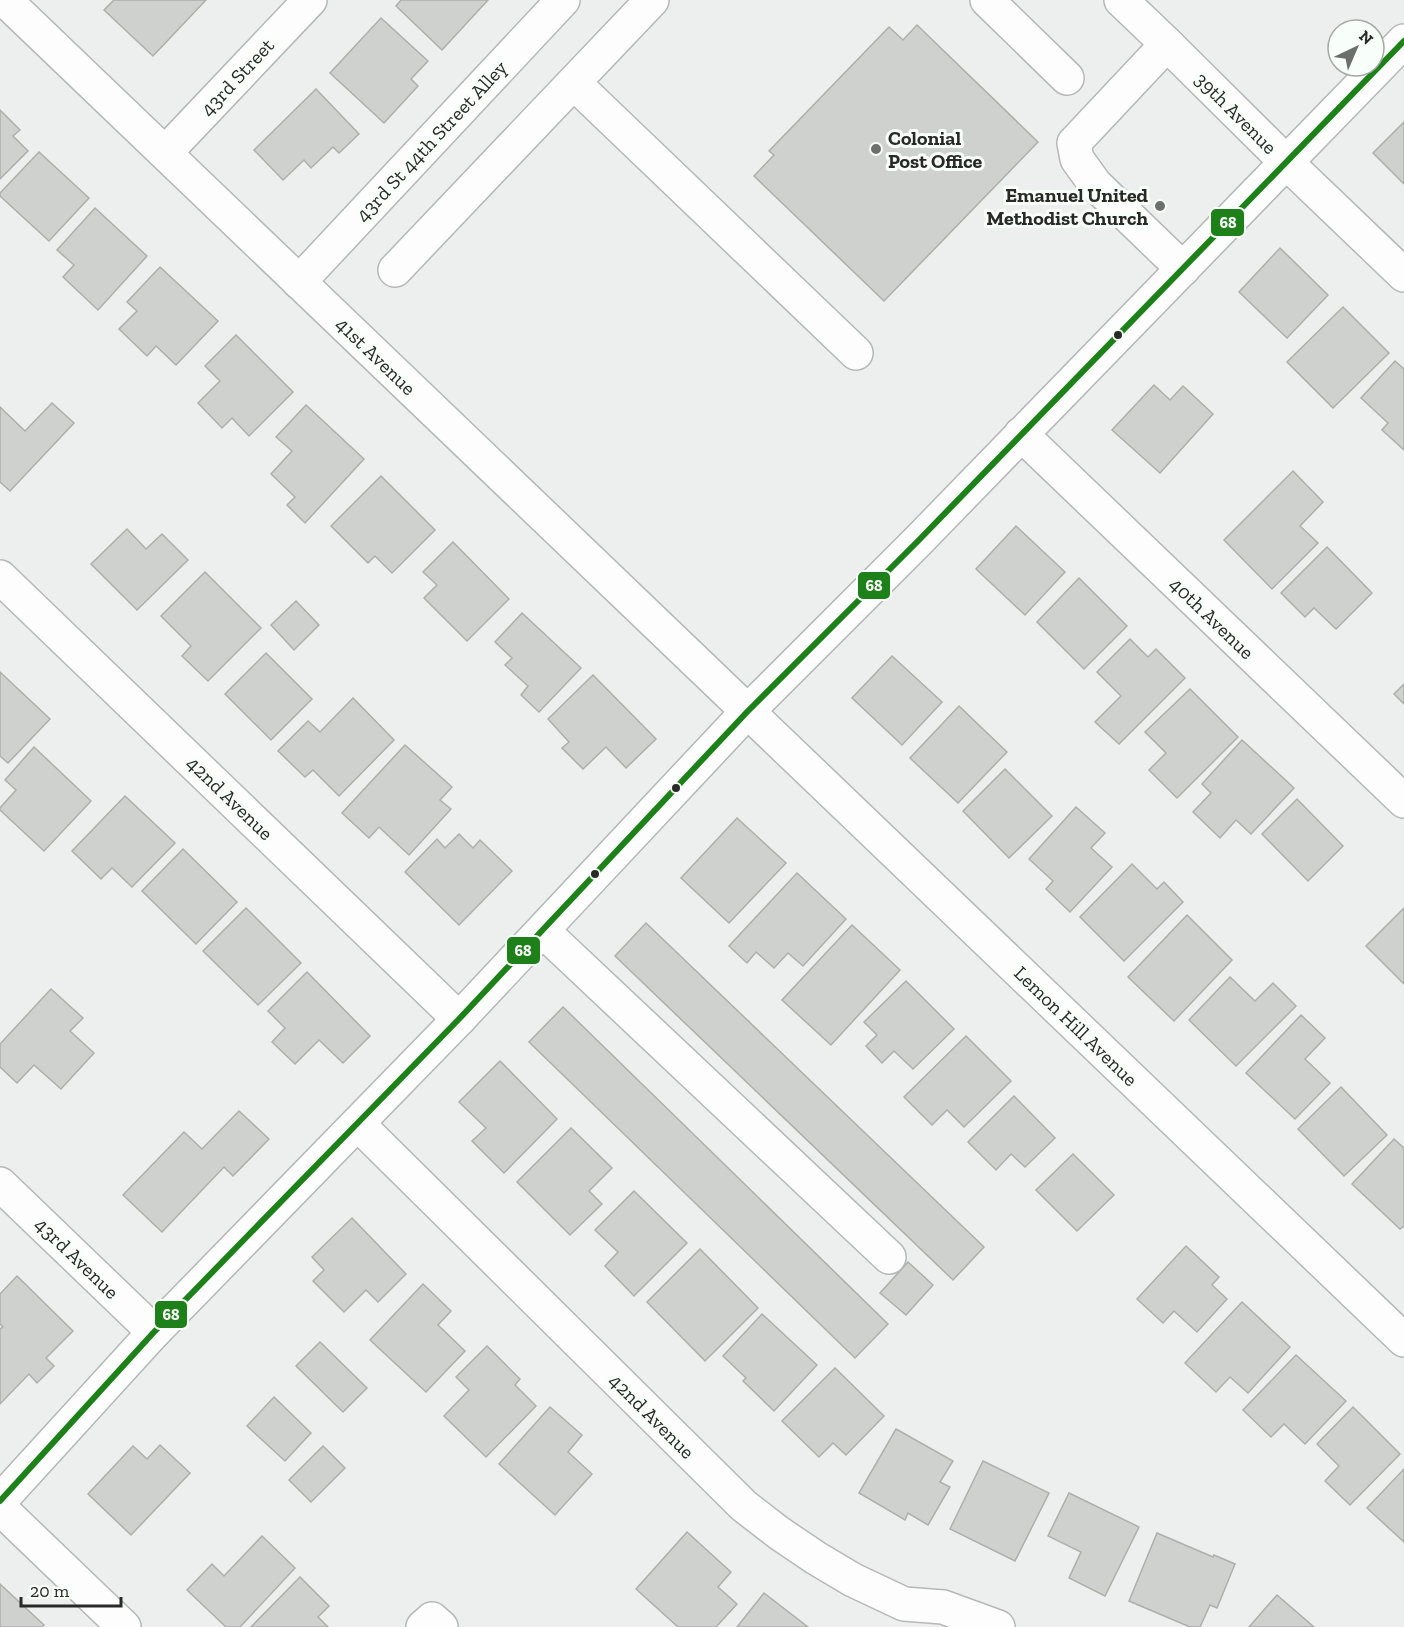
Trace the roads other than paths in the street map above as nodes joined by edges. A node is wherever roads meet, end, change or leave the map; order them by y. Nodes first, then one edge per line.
1 (5, 0) edge
2 (310, 0) edge
3 (563, 0) edge
4 (652, 0) edge
5 (987, 0) edge
6 (1121, 0) edge
7 (1404, 41) edge
8 (1167, 44) junction
9 (1067, 78) dead end
10 (573, 83) junction
11 (165, 153) junction
12 (1287, 163) junction
13 (1183, 268) junction
14 (395, 270) dead end
15 (1404, 275) edge
16 (299, 282) junction
17 (856, 353) dead end
18 (1021, 434) junction
19 (0, 577) edge
20 (747, 712) junction
21 (1404, 801) edge
22 (543, 931) junction
23 (459, 1019) junction
24 (358, 1124) junction
25 (0, 1184) edge
26 (889, 1257) dead end
27 (154, 1332) junction
28 (1404, 1340) edge
29 (0, 1501) edge
30 (0, 1508) edge
31 (899, 1615) edge
32 (124, 1627) edge
33 (423, 1627) edge
34 (441, 1627) edge
35 (998, 1627) edge

1 - 11 street, 41st Avenue
2 - 11 street, 43rd Street
3 - 16 street, 43rd St 44th Street Alley
4 - 10 street
5 - 9 street
6 - 8 street, 39th Avenue
7 - 12 street
8 - 12 street, 39th Avenue
8 - 13 street
10 - 14 street
10 - 17 street
11 - 16 street, 41st Avenue
12 - 13 street
12 - 15 street, 39th Avenue
13 - 18 street
16 - 20 street, 41st Avenue
18 - 20 street
18 - 21 street, 40th Avenue
19 - 23 street, 42nd Avenue
20 - 22 street
20 - 28 street, Lemon Hill Avenue
22 - 23 street
22 - 26 street
23 - 24 street
24 - 27 street
24 - 31 street, 42nd Avenue
25 - 27 street, 43rd Avenue
27 - 29 street
30 - 32 street
31 - 35 street, 42nd Avenue
33 - 34 street

